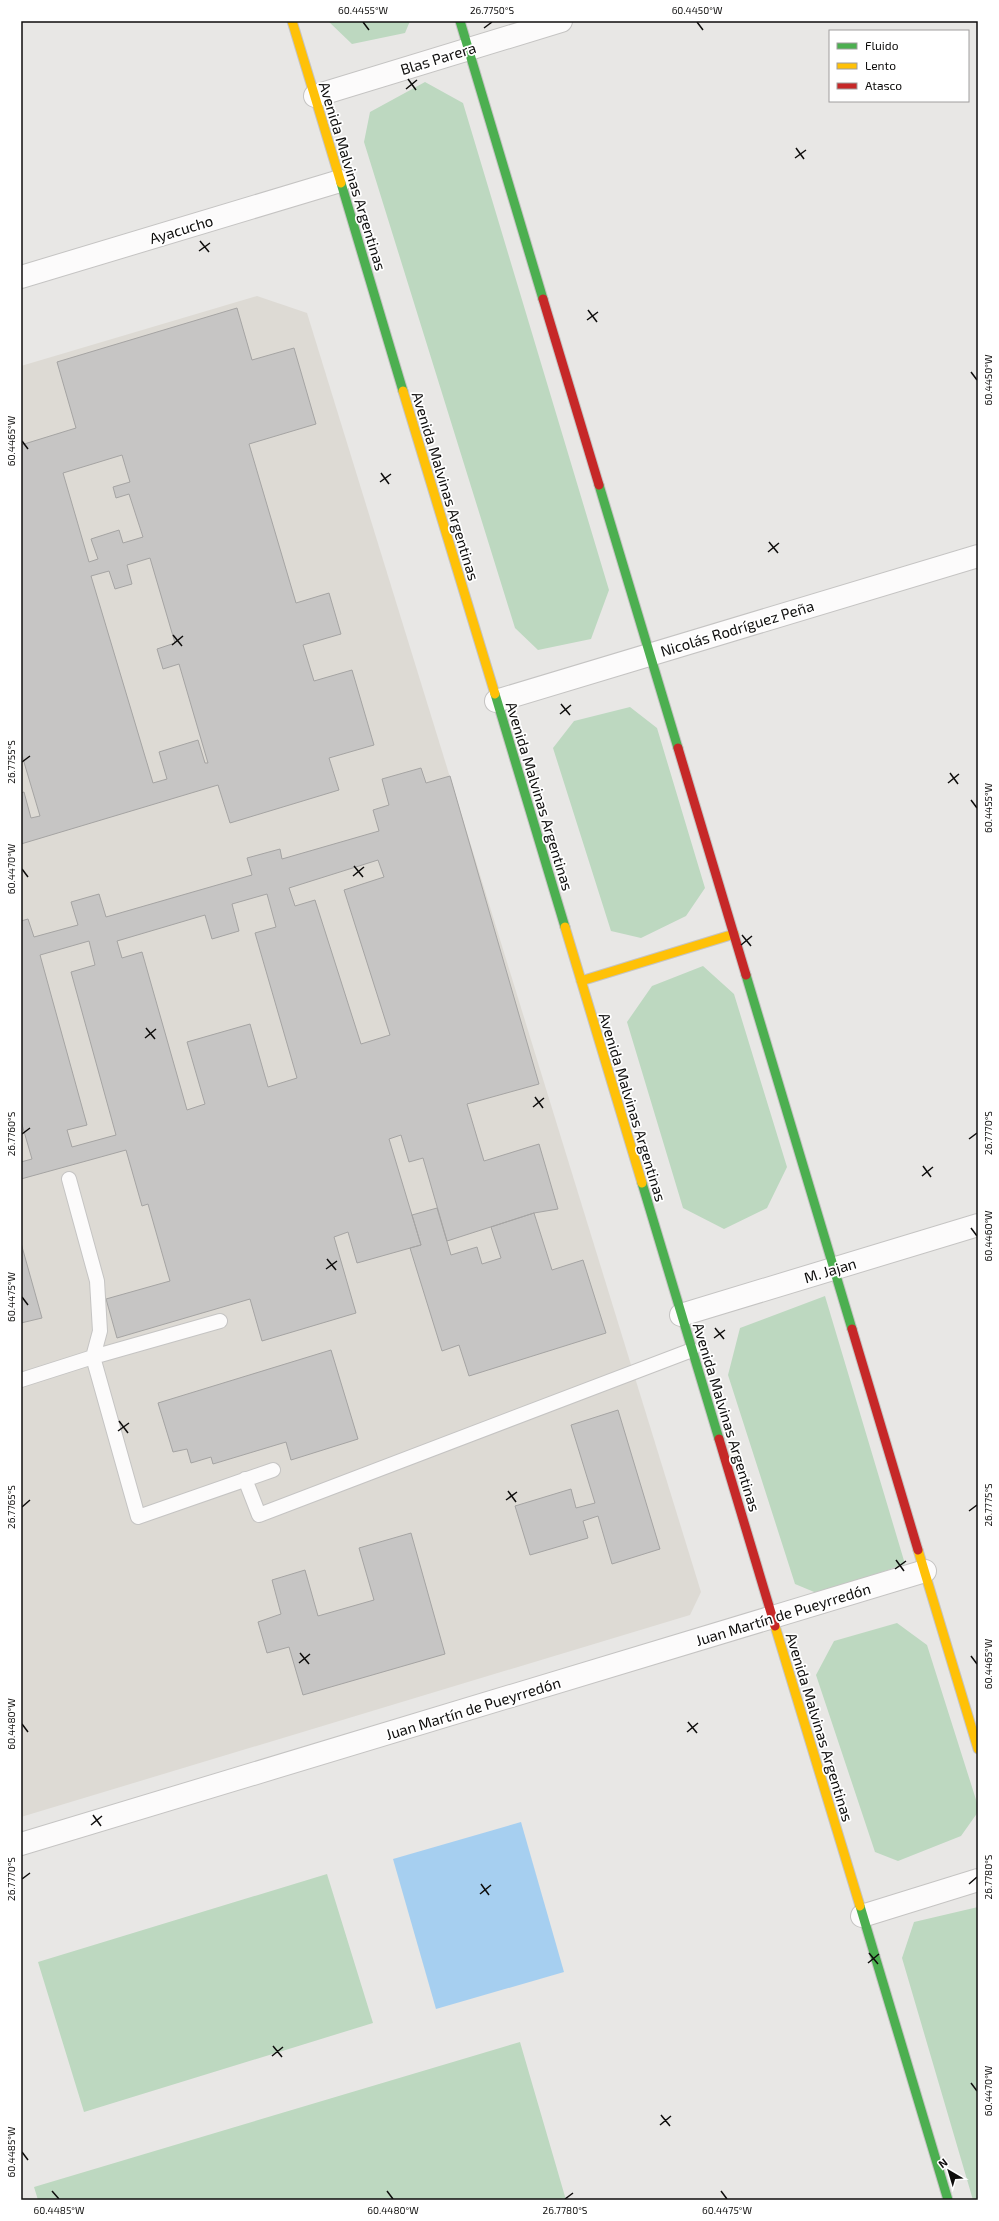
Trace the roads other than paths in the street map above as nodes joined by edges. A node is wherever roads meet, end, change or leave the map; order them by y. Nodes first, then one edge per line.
1 (292, 21) edge
2 (460, 21) edge
3 (561, 21) edge
4 (469, 49) junction
5 (314, 96) junction
6 (340, 181) junction
7 (21, 277) edge
8 (978, 556) edge
9 (650, 654) junction
10 (496, 701) junction
11 (734, 934) junction
12 (581, 981) junction
13 (69, 1179) dead end
14 (978, 1225) edge
15 (834, 1268) junction
16 (682, 1315) junction
17 (220, 1321) dead end
18 (692, 1350) junction
19 (93, 1357) junction
20 (21, 1380) edge
21 (273, 1470) dead end
22 (245, 1479) junction
23 (924, 1571) junction
24 (772, 1617) junction
25 (978, 1749) edge
26 (21, 1844) edge
27 (978, 1880) edge
28 (862, 1916) junction
29 (948, 2200) edge

1 - 5 main road, Avenida Malvinas Argentinas
2 - 4 main road
3 - 4 street, Blas Parera
4 - 5 street, Blas Parera
4 - 9 main road
5 - 6 main road, Avenida Malvinas Argentinas
6 - 7 street, Ayacucho
6 - 10 main road, Avenida Malvinas Argentinas
8 - 9 street, Nicolás Rodríguez Peña
9 - 10 street, Nicolás Rodríguez Peña
9 - 11 main road
10 - 12 main road, Avenida Malvinas Argentinas
11 - 12 main road
11 - 15 main road
12 - 16 main road, Avenida Malvinas Argentinas
13 - 19 lane
14 - 15 street, M. Jajan
15 - 16 street, M. Jajan
15 - 23 main road
16 - 18 main road, Avenida Malvinas Argentinas
17 - 19 lane
18 - 22 lane
18 - 24 main road, Avenida Malvinas Argentinas
19 - 20 lane
19 - 22 lane
21 - 22 lane
23 - 24 street, Juan Martín de Pueyrredón
23 - 25 main road
24 - 26 street, Juan Martín de Pueyrredón
24 - 28 main road, Avenida Malvinas Argentinas
27 - 28 street
28 - 29 main road, Avenida Malvinas Argentinas

